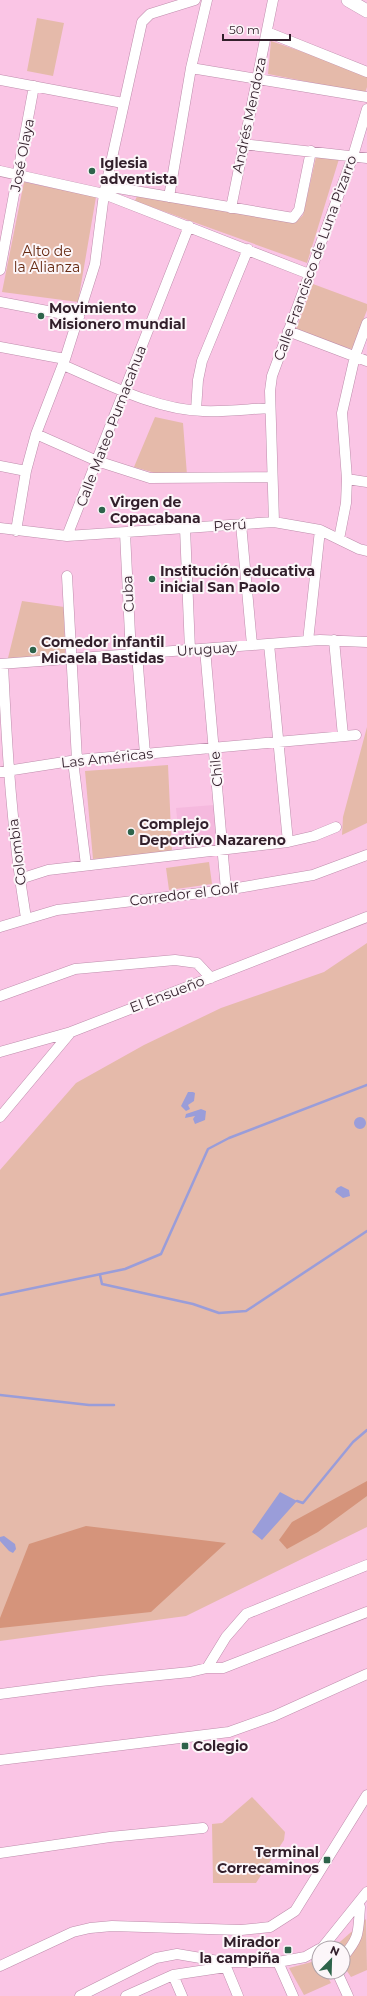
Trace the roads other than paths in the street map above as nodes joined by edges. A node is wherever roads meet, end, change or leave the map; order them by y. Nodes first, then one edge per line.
1 (196, 0) edge
2 (207, 0) edge
3 (273, 0) edge
4 (348, 0) edge
5 (367, 11) edge
6 (267, 32) junction
7 (191, 68) junction
8 (367, 72) edge
9 (256, 79) junction
10 (0, 80) edge
11 (34, 86) junction
12 (367, 97) edge
13 (123, 103) junction
14 (367, 109) edge
15 (242, 144) junction
16 (311, 151) junction
17 (353, 156) junction
18 (367, 158) edge
19 (0, 172) edge
20 (18, 175) junction
21 (105, 190) junction
22 (169, 197) junction
23 (231, 208) junction
24 (189, 226) junction
25 (248, 249) junction
26 (0, 270) edge
27 (309, 274) junction
28 (0, 302) edge
29 (79, 317) junction
30 (367, 323) edge
31 (288, 331) junction
32 (0, 347) edge
33 (355, 356) junction
34 (367, 360) edge
35 (64, 362) junction
36 (125, 391) junction
37 (270, 408) junction
38 (196, 410) junction
39 (36, 434) junction
40 (97, 461) junction
41 (0, 466) edge
42 (26, 471) junction
43 (272, 477) junction
44 (347, 479) junction
45 (367, 482) edge
46 (274, 522) junction
47 (241, 524) junction
48 (0, 528) edge
49 (184, 528) junction
50 (320, 530) junction
51 (16, 531) junction
52 (125, 533) junction
53 (67, 536) junction
54 (339, 539) junction
55 (367, 551) edge
56 (67, 576) dead end
57 (334, 640) junction
58 (308, 641) junction
59 (367, 642) edge
60 (269, 644) junction
61 (252, 645) junction
62 (205, 649) junction
63 (190, 650) junction
64 (134, 654) junction
65 (72, 659) junction
66 (1, 664) edge
67 (356, 735) dead end
68 (343, 736) junction
69 (278, 742) junction
70 (214, 747) junction
71 (146, 754) junction
72 (75, 760) junction
73 (4, 772) edge
74 (336, 827) dead end
75 (288, 842) junction
76 (223, 849) junction
77 (367, 855) edge
78 (86, 865) junction
79 (20, 880) junction
80 (226, 890) junction
81 (367, 917) edge
82 (26, 918) junction
83 (0, 927) edge
84 (211, 978) junction
85 (0, 996) edge
86 (71, 1032) junction
87 (0, 1052) edge
88 (0, 1117) edge
89 (367, 1566) edge
90 (367, 1612) edge
91 (207, 1668) junction
92 (367, 1674) edge
93 (0, 1694) edge
94 (0, 1760) edge
95 (367, 1795) edge
96 (363, 1806) edge
97 (203, 1828) dead end
98 (0, 1853) edge
99 (367, 1892) edge
100 (360, 1908) edge
101 (329, 1940) edge
102 (351, 1948) edge
103 (311, 1954) edge
104 (278, 1962) junction
105 (225, 1964) junction
106 (0, 1966) edge
107 (173, 1976) junction
108 (341, 1980) edge
109 (80, 1996) edge
110 (128, 1996) edge
111 (182, 1996) edge
112 (238, 1996) edge
113 (293, 1996) edge
114 (348, 1996) edge

1 - 13 street
2 - 7 street
3 - 6 street, Andrés Mendoza
4 - 5 main road
6 - 8 street
6 - 9 street, Andrés Mendoza
7 - 9 street
7 - 22 street
9 - 12 street
9 - 15 street, Andrés Mendoza
10 - 11 street
11 - 13 street
11 - 20 street, José Olaya
13 - 21 street
14 - 17 street, Calle Francisco de Luna Pizarro
15 - 16 street
15 - 23 street, Andrés Mendoza
16 - 17 street
16 - 23 street
17 - 18 street
17 - 27 street, Calle Francisco de Luna Pizarro
19 - 20 street
20 - 21 street
20 - 26 street, José Olaya
21 - 22 street
21 - 24 street
21 - 29 street
22 - 23 street
24 - 25 street
24 - 36 street, Calle Mateo Pumacahua
25 - 27 street
25 - 38 street
27 - 31 street, Calle Francisco de Luna Pizarro
28 - 29 street
29 - 35 street
30 - 33 street
31 - 33 street
31 - 37 street, Calle Francisco de Luna Pizarro
32 - 35 street
33 - 34 street
33 - 44 street
35 - 36 street
35 - 39 street
36 - 38 street
36 - 40 street, Calle Mateo Pumacahua
37 - 38 street
37 - 43 street, Calle Francisco de Luna Pizarro
39 - 40 street
39 - 42 street
40 - 43 street
40 - 53 street, Calle Mateo Pumacahua
41 - 42 street
42 - 51 street
43 - 46 street, Calle Francisco de Luna Pizarro
44 - 45 street
44 - 54 street
46 - 47 street, Perú
46 - 50 street, Perú
47 - 49 street, Perú
47 - 61 street
48 - 51 street, Perú
49 - 52 street, Perú
49 - 63 street
50 - 54 street, Perú
50 - 58 street
51 - 53 street, Perú
52 - 53 street, Perú
52 - 64 street, Cuba
54 - 55 street, Perú
56 - 65 street
57 - 58 street, Uruguay
57 - 59 street, Uruguay
57 - 68 street
58 - 60 street, Uruguay
60 - 61 street, Uruguay
60 - 69 street
61 - 62 street, Uruguay
62 - 63 street, Uruguay
62 - 70 street, Chile
63 - 64 street, Uruguay
64 - 65 street, Uruguay
64 - 71 street, Cuba
65 - 66 street, Uruguay
65 - 72 street
66 - 73 street, Colombia
67 - 68 street, Las Américas
68 - 69 street, Las Américas
69 - 70 street, Las Américas
69 - 75 street
70 - 71 street, Las Américas
70 - 76 street, Chile
71 - 72 street, Las Américas
72 - 73 street, Las Américas
72 - 78 street
73 - 79 street, Colombia
74 - 75 street
75 - 76 street
76 - 78 street
76 - 80 street, Chile
77 - 80 street, Corredor el Golf
78 - 79 street
79 - 82 street, Colombia
80 - 82 street, Corredor el Golf
81 - 84 street, El Ensueño
82 - 83 street, Corredor el Golf
84 - 85 street
84 - 86 street, El Ensueño
86 - 87 street
86 - 88 street, El Ensueño
89 - 91 street
90 - 91 street
91 - 93 street
92 - 94 street
95 - 96 street
96 - 106 street
97 - 98 street
99 - 100 street
100 - 101 street
100 - 102 street
103 - 104 street
104 - 105 street
104 - 113 street
105 - 107 street
105 - 109 street
105 - 112 street
107 - 110 street
107 - 111 street
108 - 114 street

